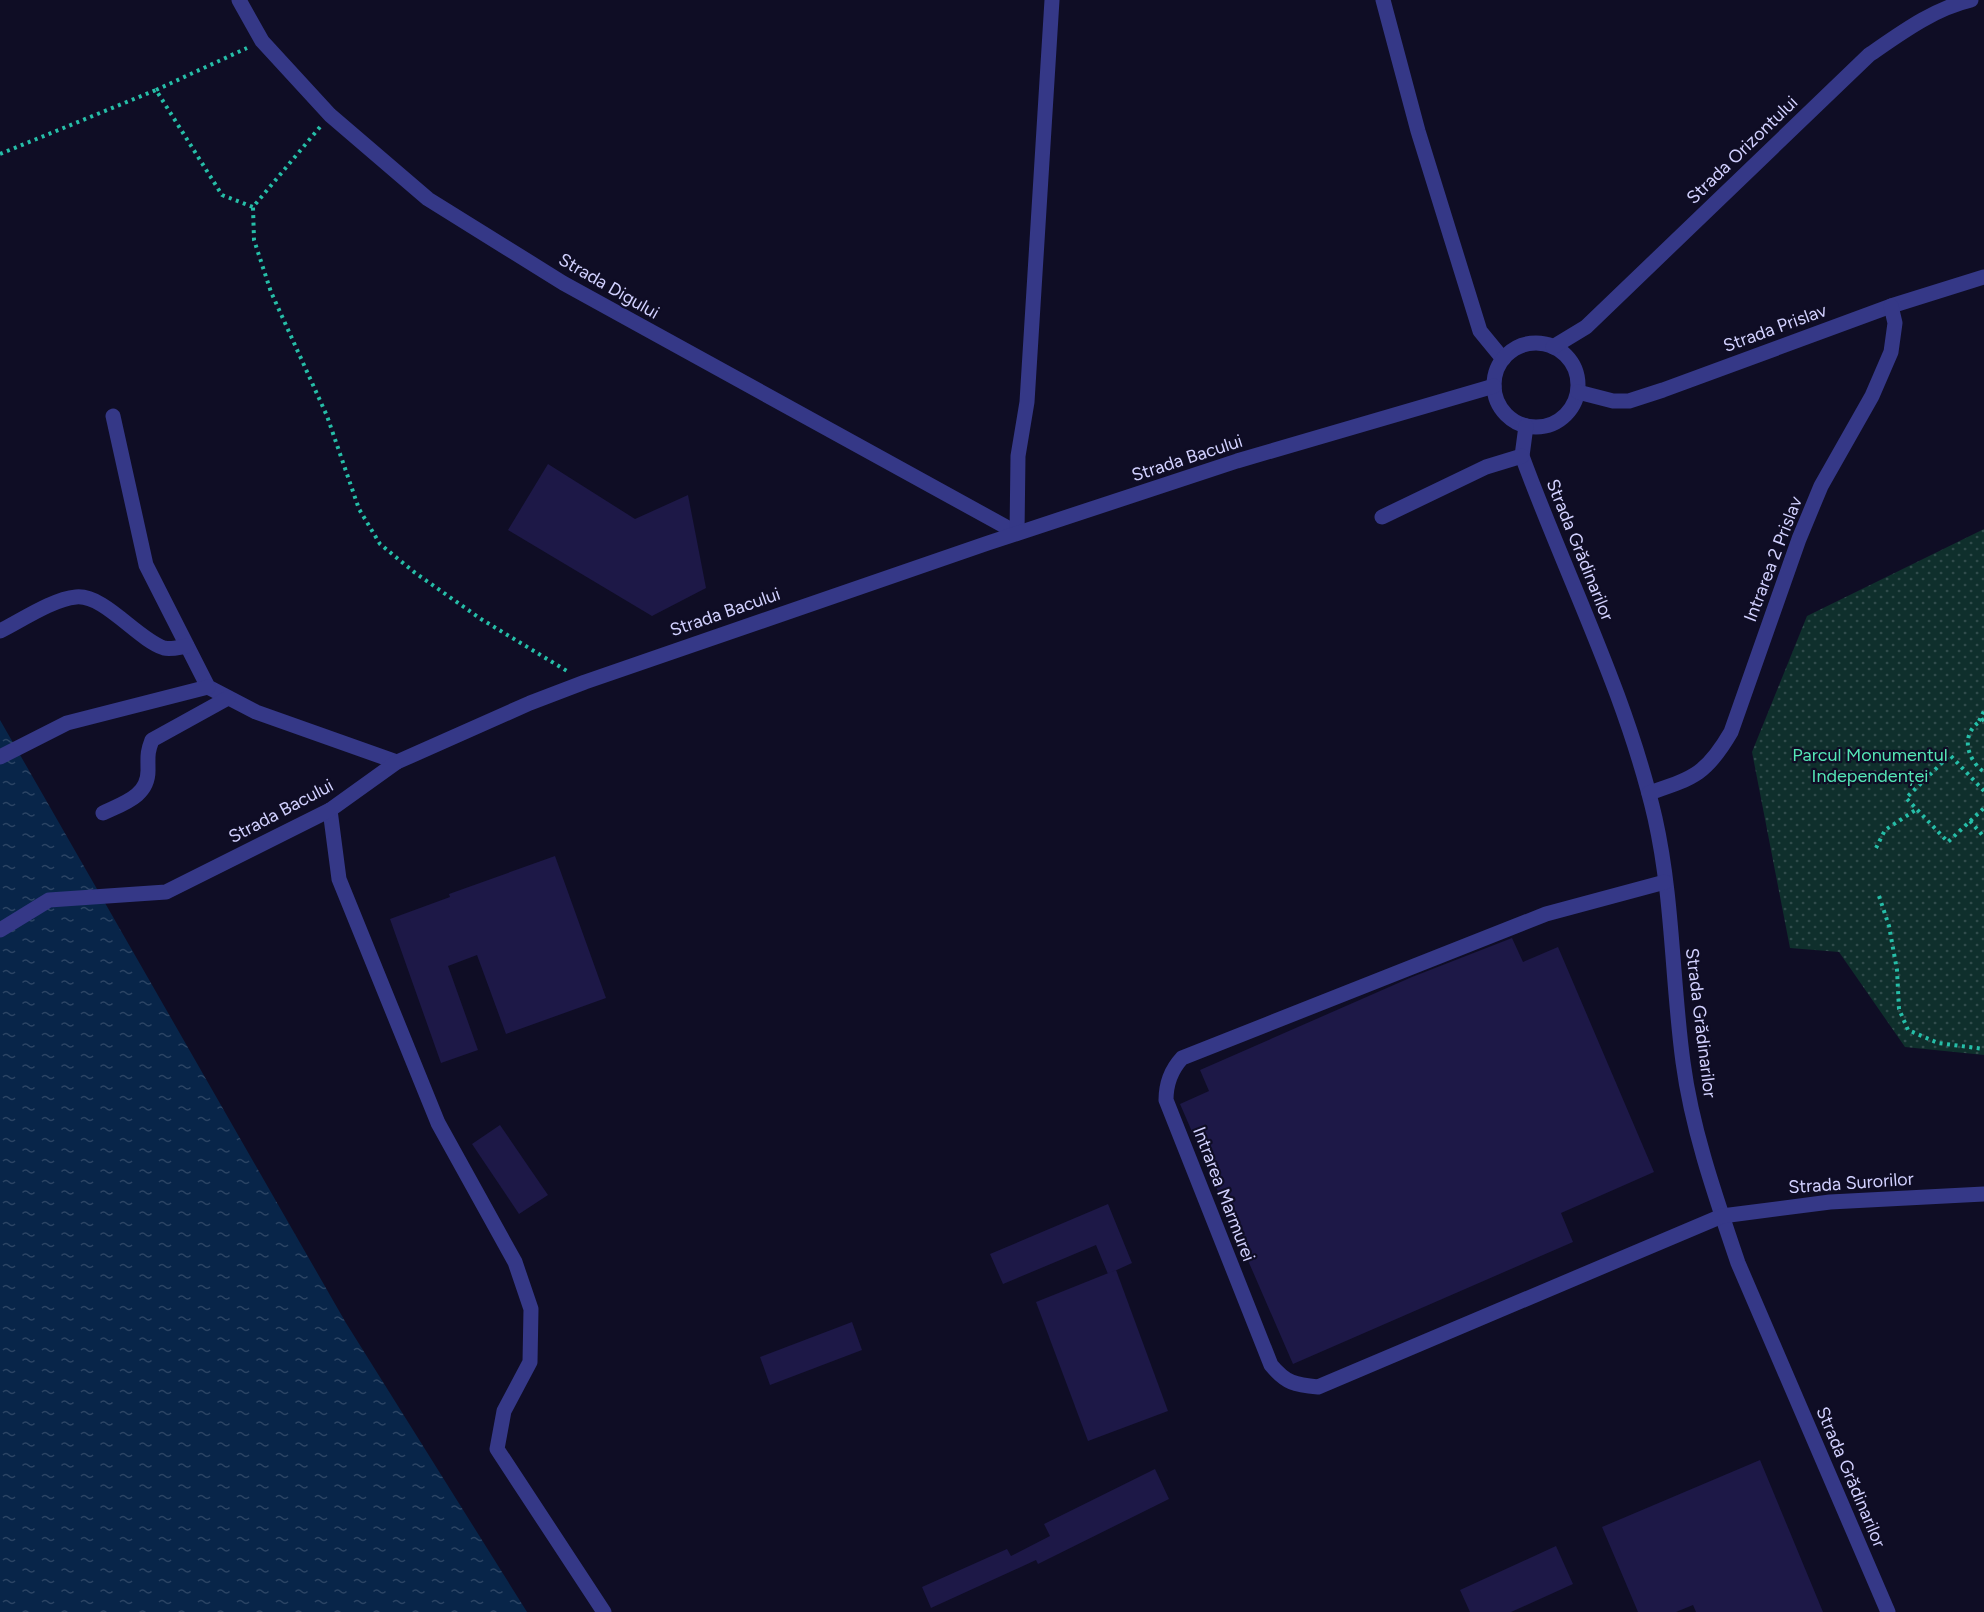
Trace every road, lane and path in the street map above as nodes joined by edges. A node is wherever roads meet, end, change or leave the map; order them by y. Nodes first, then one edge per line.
1 (239, 0) edge
2 (1052, 0) edge
3 (1383, 0) edge
4 (1971, 0) edge
5 (262, 41) junction
6 (156, 90) junction
7 (330, 115) junction
8 (0, 154) edge
9 (253, 207) junction
10 (1984, 277) edge
11 (1891, 306) junction
12 (1553, 346) junction
13 (1503, 359) junction
14 (1494, 386) junction
15 (1578, 392) junction
16 (113, 416) dead end
17 (1526, 426) junction
18 (1522, 456) junction
19 (1382, 517) dead end
20 (1017, 533) junction
21 (0, 631) edge
22 (187, 646) junction
23 (585, 682) junction
24 (208, 687) junction
25 (228, 698) junction
26 (1984, 711) edge
27 (1984, 719) edge
28 (1978, 722) junction
29 (0, 757) edge
30 (397, 762) junction
31 (1976, 766) junction
32 (1984, 772) edge
33 (1968, 774) junction
34 (1984, 791) edge
35 (1648, 793) junction
36 (1984, 808) edge
37 (1917, 809) junction
38 (330, 810) junction
39 (103, 813) dead end
40 (1970, 821) junction
41 (1984, 837) edge
42 (1876, 848) dead end
43 (1665, 882) junction
44 (1879, 896) dead end
45 (0, 930) edge
46 (1984, 1049) edge
47 (1984, 1194) edge
48 (1722, 1216) junction
49 (604, 1612) edge
50 (1888, 1612) edge

1 - 5 street, Strada Digului
2 - 20 street
3 - 13 street
4 - 12 street, Strada Orizontului
5 - 6 path
5 - 7 street, Strada Digului
6 - 8 path
6 - 9 path
7 - 9 path
7 - 20 street, Strada Digului
9 - 23 path
10 - 11 street, Strada Prislav
11 - 15 street, Strada Prislav
11 - 35 street, Intrarea 2 Prislav
12 - 13 street
12 - 15 street
13 - 14 street
14 - 17 street
14 - 20 street, Strada Bacului
15 - 17 street
16 - 22 street
17 - 18 street, Strada Grădinarilor
18 - 19 street
18 - 35 street, Strada Grădinarilor
20 - 23 street, Strada Bacului
21 - 22 street
22 - 24 street
23 - 30 street, Strada Bacului
24 - 25 street
24 - 29 street
25 - 30 street
25 - 39 street
26 - 28 path
27 - 28 path
28 - 31 path
30 - 38 street, Strada Bacului
31 - 32 path
31 - 33 path
33 - 34 path
33 - 37 path
35 - 43 street, Strada Grădinarilor
36 - 40 path
37 - 40 path
37 - 42 path
38 - 45 street, Strada Bacului
38 - 49 street
40 - 41 path
43 - 48 street, Strada Grădinarilor
43 - 48 street, Intrarea Marmurei
44 - 46 path
47 - 48 street, Strada Surorilor
48 - 50 street, Strada Grădinarilor

